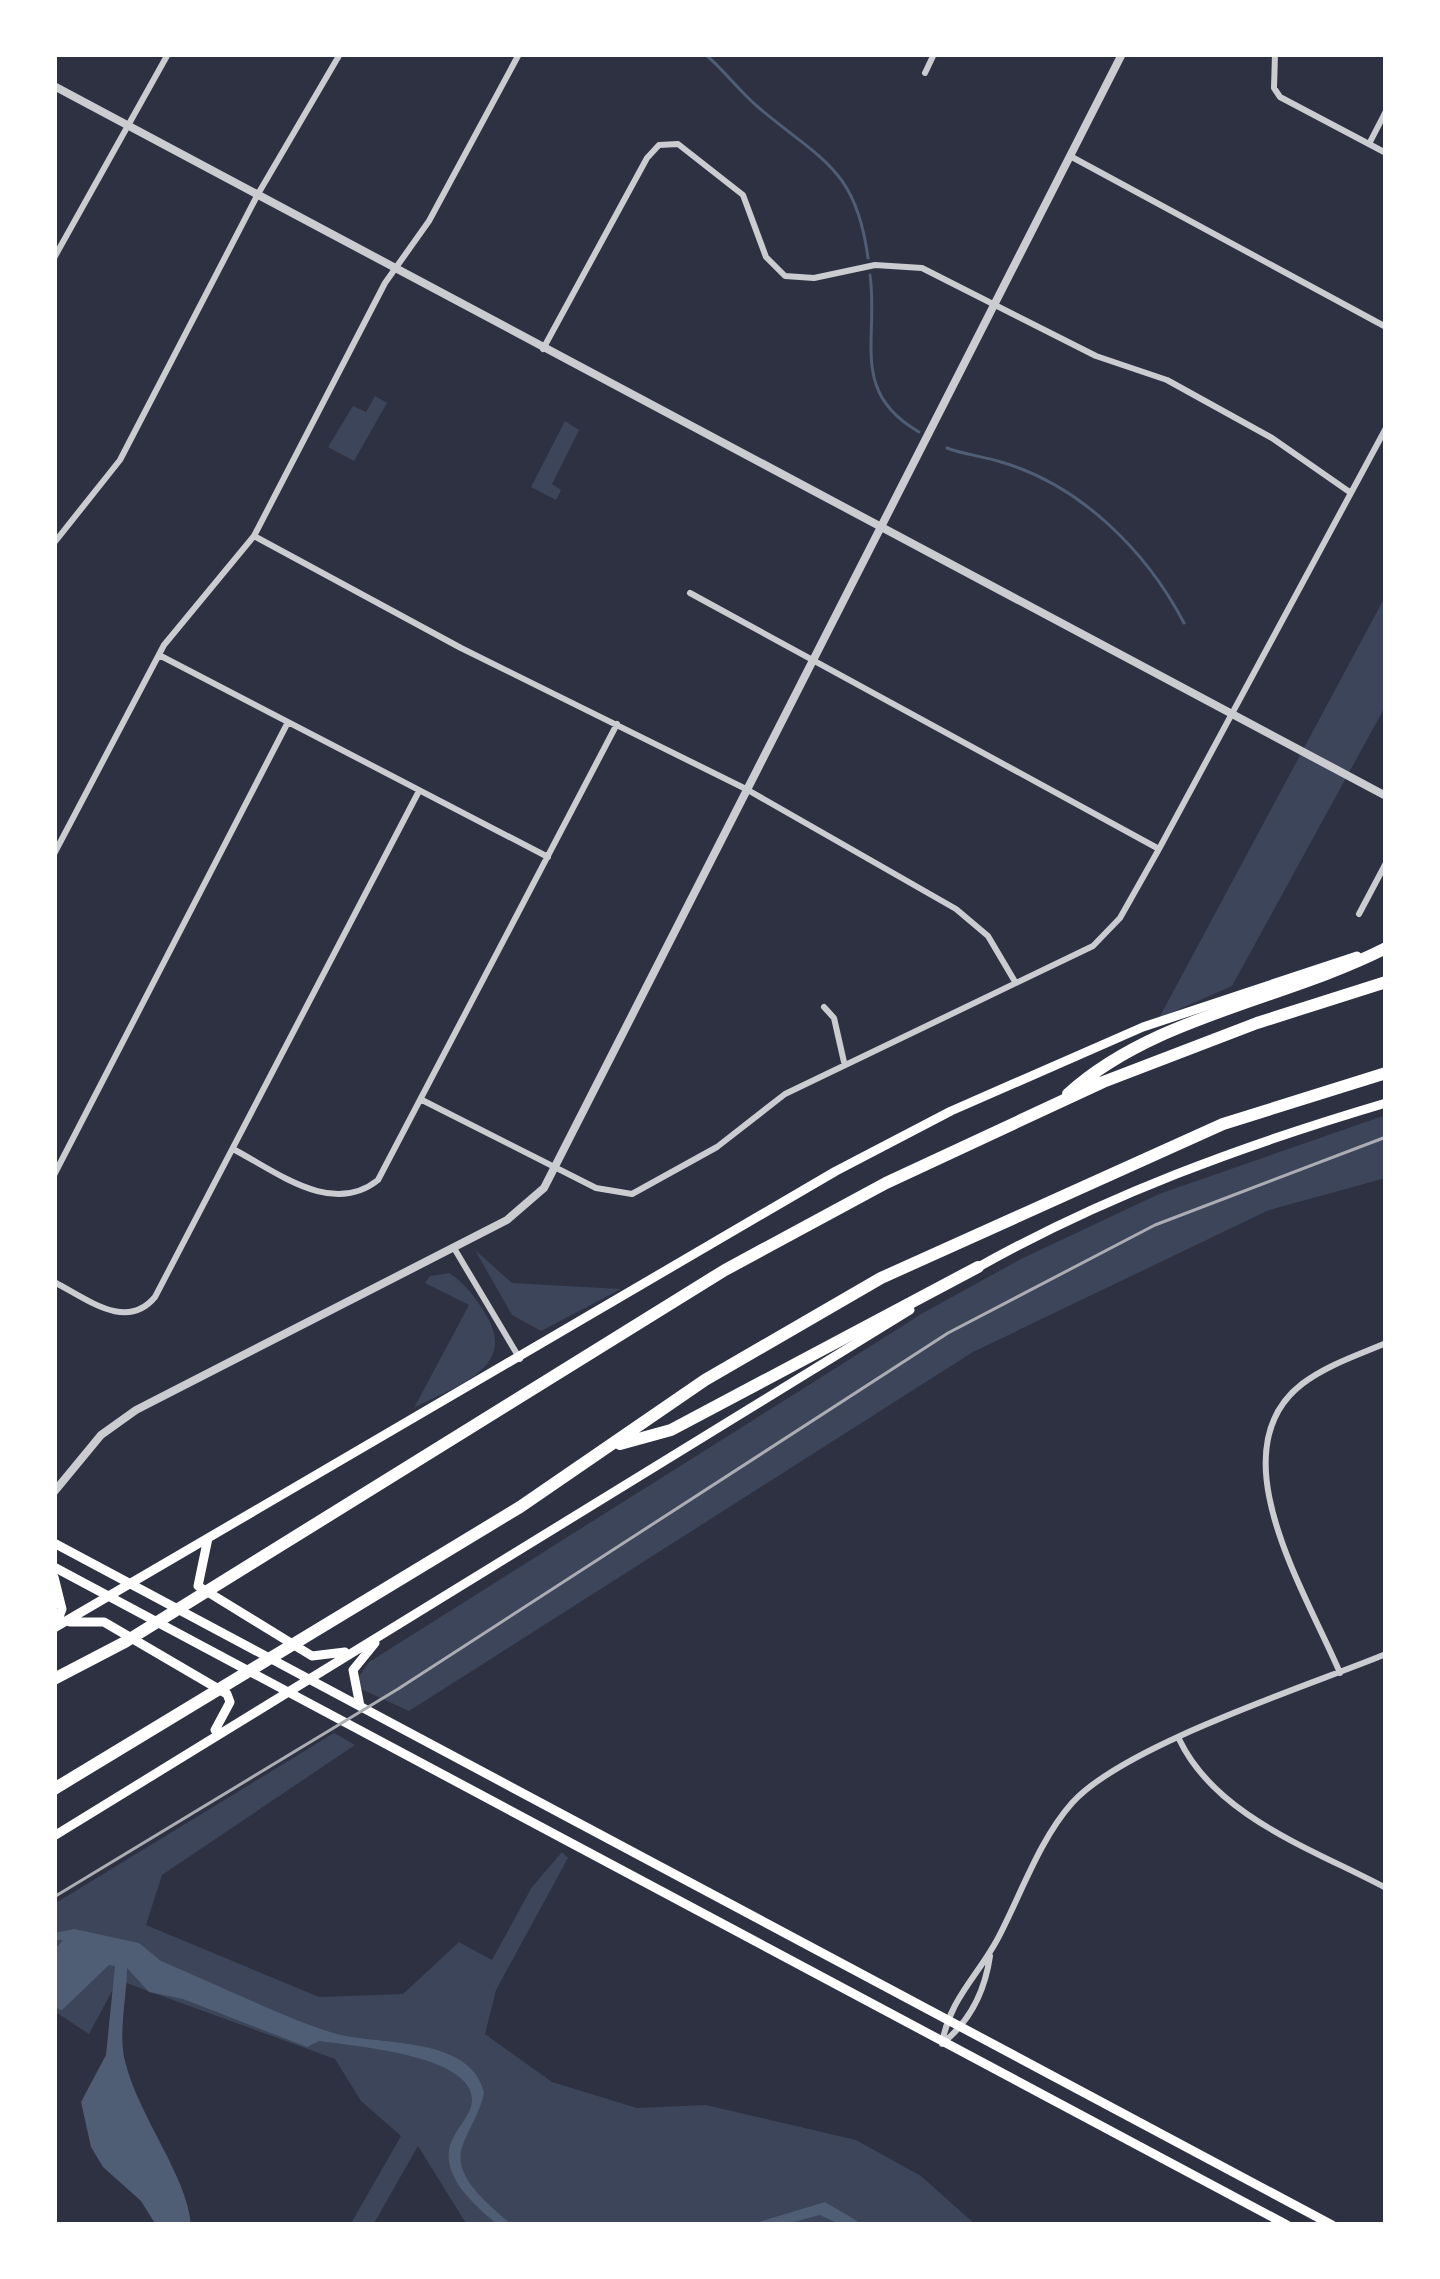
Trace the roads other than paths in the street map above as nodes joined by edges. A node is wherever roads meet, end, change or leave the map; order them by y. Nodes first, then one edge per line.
1 (168, 54) edge
2 (340, 54) edge
3 (519, 54) edge
4 (934, 54) edge
5 (1121, 54) edge
6 (1275, 54) edge
7 (925, 73) dead end
8 (54, 86) edge
9 (1386, 111) edge
10 (125, 124) junction
11 (1369, 143) junction
12 (1386, 153) edge
13 (1070, 156) junction
14 (258, 194) junction
15 (54, 258) edge
16 (396, 268) junction
17 (995, 306) junction
18 (1386, 327) edge
19 (543, 349) junction
20 (1386, 428) edge
21 (1351, 493) junction
22 (881, 529) junction
23 (254, 536) junction
24 (54, 543) edge
25 (690, 593) dead end
26 (159, 655) junction
27 (812, 660) junction
28 (1231, 716) junction
29 (287, 724) junction
30 (617, 724) junction
31 (746, 789) junction
32 (418, 791) junction
33 (1386, 796) edge
34 (54, 830) edge
35 (64, 835) junction
36 (1159, 849) junction
37 (54, 854) edge
38 (548, 857) junction
39 (1386, 863) edge
40 (1359, 914) dead end
41 (1386, 947) edge
42 (1014, 980) junction
43 (1386, 982) edge
44 (824, 1007) dead end
45 (844, 1062) junction
46 (1386, 1073) edge
47 (422, 1100) junction
48 (1062, 1100) junction
49 (1386, 1103) edge
50 (233, 1149) junction
51 (556, 1169) junction
52 (54, 1174) edge
53 (454, 1248) junction
54 (978, 1267) junction
55 (54, 1282) edge
56 (1386, 1343) edge
57 (520, 1360) junction
58 (608, 1448) junction
59 (54, 1492) edge
60 (208, 1538) junction
61 (54, 1543) edge
62 (54, 1567) edge
63 (54, 1577) edge
64 (134, 1585) junction
65 (110, 1598) junction
66 (57, 1626) edge
67 (390, 1628) junction
68 (358, 1648) junction
69 (1386, 1654) edge
70 (1340, 1673) junction
71 (306, 1678) junction
72 (54, 1679) edge
73 (284, 1692) junction
74 (360, 1706) junction
75 (213, 1735) junction
76 (1179, 1739) junction
77 (54, 1789) edge
78 (531, 1799) junction
79 (521, 1817) junction
80 (54, 1836) edge
81 (675, 1875) junction
82 (1386, 1888) edge
83 (664, 1895) junction
84 (990, 1952) junction
85 (946, 2018) junction
86 (962, 2027) junction
87 (942, 2044) junction
88 (1174, 2140) junction
89 (1162, 2160) junction
90 (1287, 2225) edge
91 (1332, 2225) edge

1 - 10 street
2 - 14 street
3 - 16 street
4 - 7 street
5 - 13 street
6 - 11 street
8 - 10 street
9 - 11 street
10 - 14 street
10 - 15 street
11 - 12 street
13 - 17 street
13 - 18 street
14 - 16 street
14 - 24 street
16 - 19 street
16 - 23 street
17 - 19 street
17 - 21 street
17 - 22 street
19 - 22 street
20 - 21 street
21 - 28 street
22 - 27 street
22 - 28 street
23 - 26 street
23 - 30 street
25 - 27 street
26 - 29 street
26 - 35 street
27 - 31 street
27 - 36 street
28 - 33 street
28 - 36 street
29 - 32 street
29 - 52 street
30 - 31 street
30 - 38 street
31 - 42 street
31 - 51 street
32 - 38 street
32 - 50 street
34 - 35 street
35 - 37 street
36 - 42 street
38 - 47 street
39 - 40 street
41 - 48 highway
41 - 57 main road
42 - 45 street
43 - 48 highway
44 - 45 street
45 - 51 street
46 - 58 highway
47 - 50 street
47 - 51 street
48 - 72 highway
49 - 54 main road
50 - 55 street
51 - 53 street
53 - 57 street
53 - 59 street
54 - 58 highway
54 - 67 main road
56 - 70 street
57 - 60 main road
58 - 77 highway
60 - 64 main road
60 - 68 main road
61 - 64 main road
62 - 65 main road
63 - 66 main road
64 - 65 main road
64 - 71 main road
65 - 66 main road
65 - 73 main road
66 - 75 main road
67 - 68 main road
67 - 74 main road
68 - 71 main road
69 - 70 street
70 - 76 street
71 - 73 main road
71 - 74 main road
73 - 75 main road
73 - 79 main road
74 - 78 main road
75 - 80 main road
76 - 82 street
76 - 84 street
78 - 79 main road
78 - 81 main road
79 - 83 main road
81 - 83 main road
81 - 85 main road
83 - 87 main road
84 - 85 street
84 - 86 street
85 - 86 main road
85 - 87 street
86 - 87 street
86 - 88 main road
87 - 89 main road
88 - 89 main road
88 - 91 main road
89 - 90 main road

